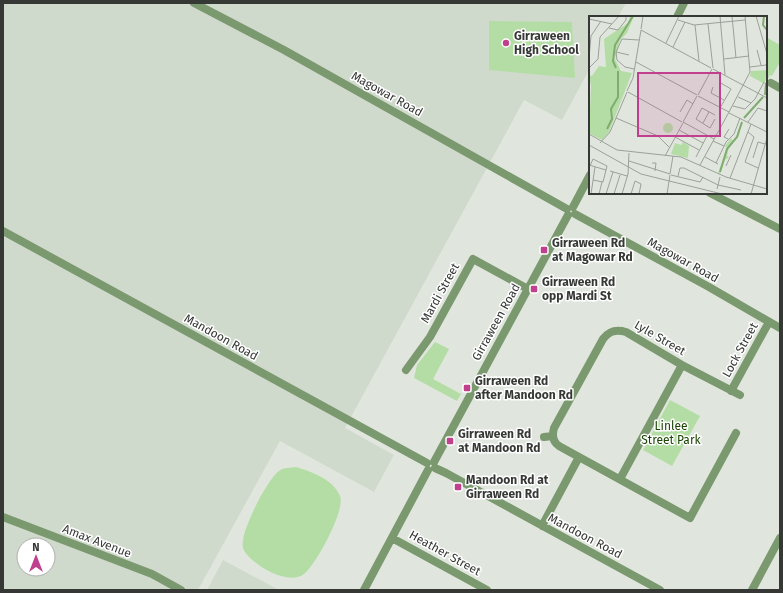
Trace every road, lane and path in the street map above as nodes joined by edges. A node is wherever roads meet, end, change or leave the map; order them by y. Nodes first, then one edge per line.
1 (194, 3) edge
2 (684, 3) edge
3 (677, 16) edge
4 (771, 83) dead end
5 (780, 88) edge
6 (589, 177) edge
7 (712, 194) edge
8 (571, 211) junction
9 (780, 229) edge
10 (3, 231) edge
11 (528, 289) junction
12 (769, 322) junction
13 (780, 328) edge
14 (682, 365) junction
15 (406, 370) dead end
16 (732, 391) junction
17 (740, 395) dead end
18 (736, 432) dead end
19 (553, 436) junction
20 (544, 437) dead end
21 (579, 457) junction
22 (431, 466) junction
23 (620, 479) junction
24 (3, 518) edge
25 (542, 526) junction
26 (392, 538) junction
27 (780, 538) edge
28 (181, 590) edge
29 (364, 590) edge
30 (487, 590) edge
31 (660, 590) edge
32 (752, 590) edge

1 - 8 street, Magowar Road
2 - 3 street
4 - 5 street
6 - 8 street, Girraween Road
7 - 9 street
8 - 11 street, Girraween Road
8 - 12 street, Magowar Road
10 - 22 street, Mandoon Road
11 - 15 street, Mardi Street
11 - 22 street, Girraween Road
12 - 13 street, Magowar Road
12 - 16 street, Lock Street
14 - 16 street, Lyle Street
14 - 19 street, Lyle Street
14 - 23 street
16 - 17 street, Lyle Street
18 - 23 street
19 - 20 street
19 - 21 street
21 - 23 street
21 - 25 street
22 - 25 street, Mandoon Road
22 - 26 street, Girraween Road
24 - 28 street, Amax Avenue
25 - 31 street, Mandoon Road
26 - 29 street, Girraween Road
26 - 30 street, Heather Street
27 - 32 street

